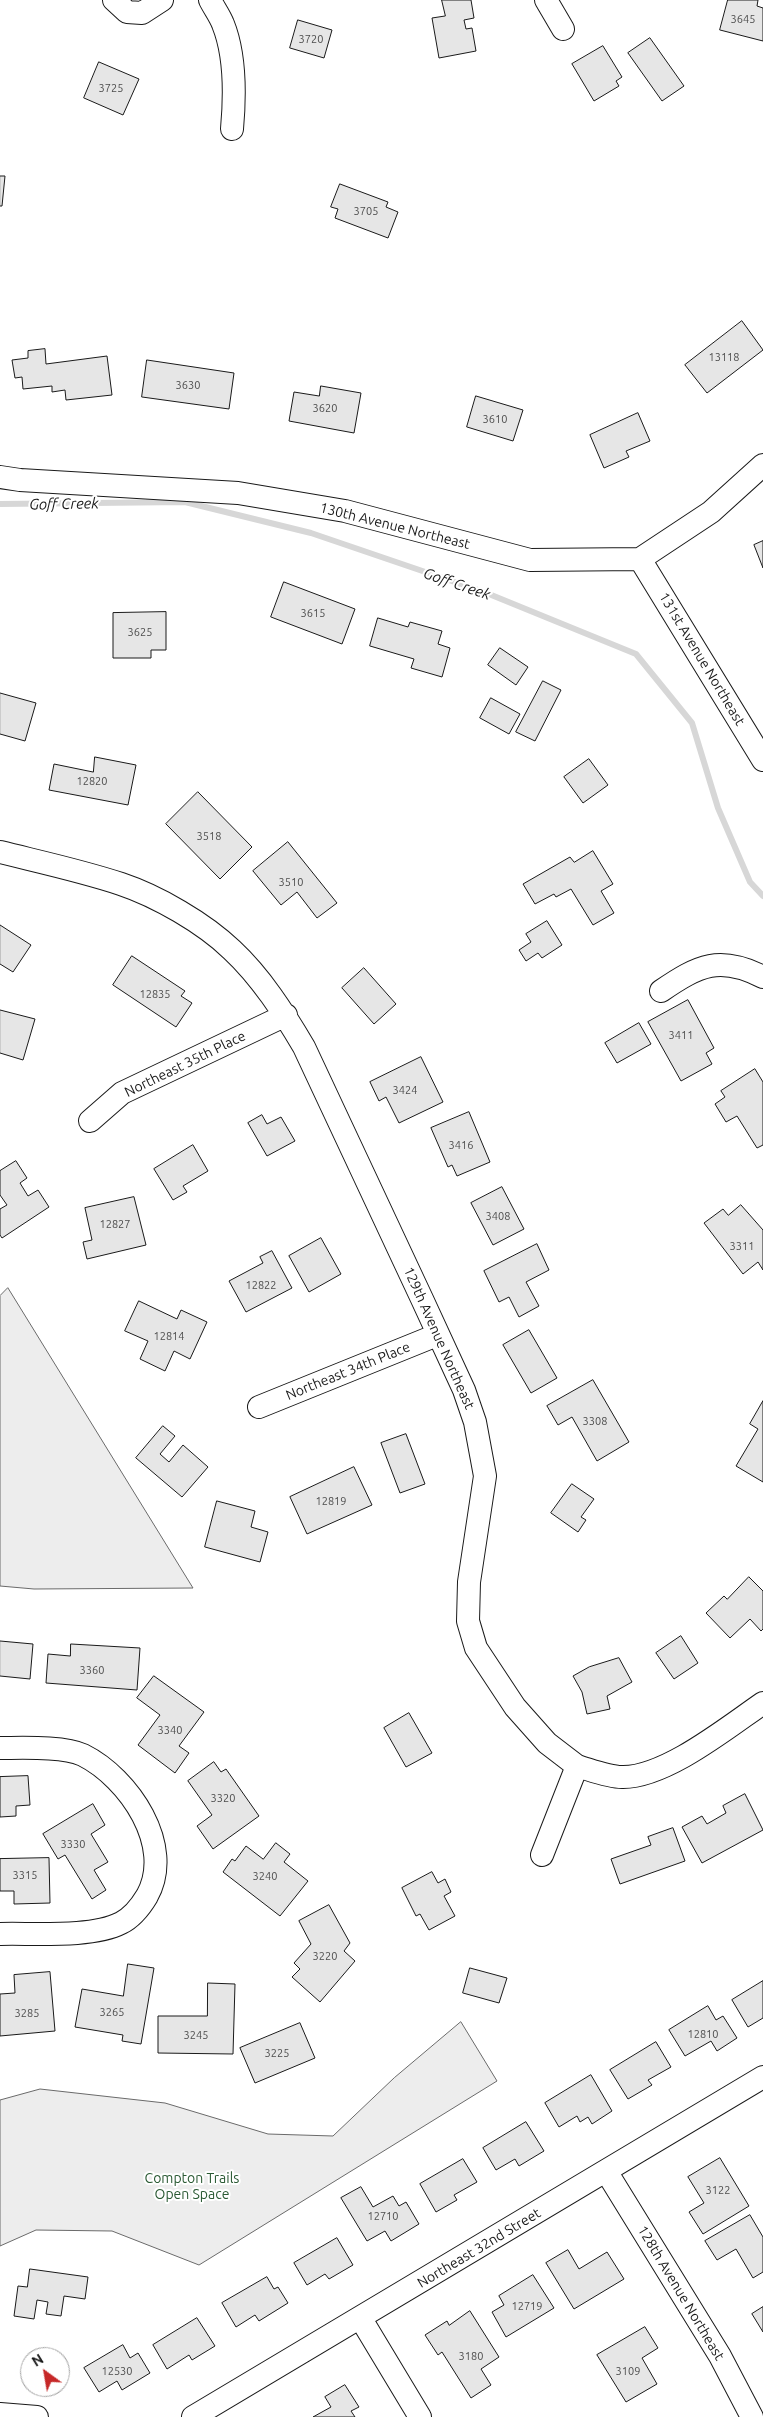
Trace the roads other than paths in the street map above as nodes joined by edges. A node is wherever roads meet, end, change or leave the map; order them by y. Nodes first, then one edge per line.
1 (114, 0) edge
2 (162, 0) edge
3 (210, 0) edge
4 (546, 0) edge
5 (563, 28) dead end
6 (232, 129) dead end
7 (763, 465) edge
8 (0, 476) edge
9 (640, 559) junction
10 (763, 760) edge
11 (0, 852) edge
12 (763, 977) edge
13 (661, 991) dead end
14 (286, 1015) junction
15 (90, 1121) dead end
16 (437, 1334) junction
17 (259, 1407) dead end
18 (763, 1703) edge
19 (0, 1748) edge
20 (578, 1766) junction
21 (542, 1855) dead end
22 (0, 1934) edge
23 (763, 2077) edge
24 (606, 2172) junction
25 (361, 2319) junction
26 (0, 2414) edge
27 (37, 2417) edge
28 (193, 2417) edge
29 (420, 2417) edge
30 (752, 2417) edge

1 - 2 street
3 - 6 street
4 - 5 street
7 - 9 street
8 - 9 street, 130th Avenue Northeast
9 - 10 street, 131st Avenue Northeast
11 - 14 street, 129th Avenue Northeast
12 - 13 street
14 - 15 street, Northeast 35th Place
14 - 16 street, 129th Avenue Northeast
16 - 17 street, Northeast 34th Place
16 - 20 street, 129th Avenue Northeast
18 - 20 street
19 - 22 street
20 - 21 street
23 - 24 street, Northeast 32nd Street
24 - 25 street, Northeast 32nd Street
24 - 30 street, 128th Avenue Northeast
25 - 28 street, Northeast 32nd Street
25 - 29 street
26 - 27 street

